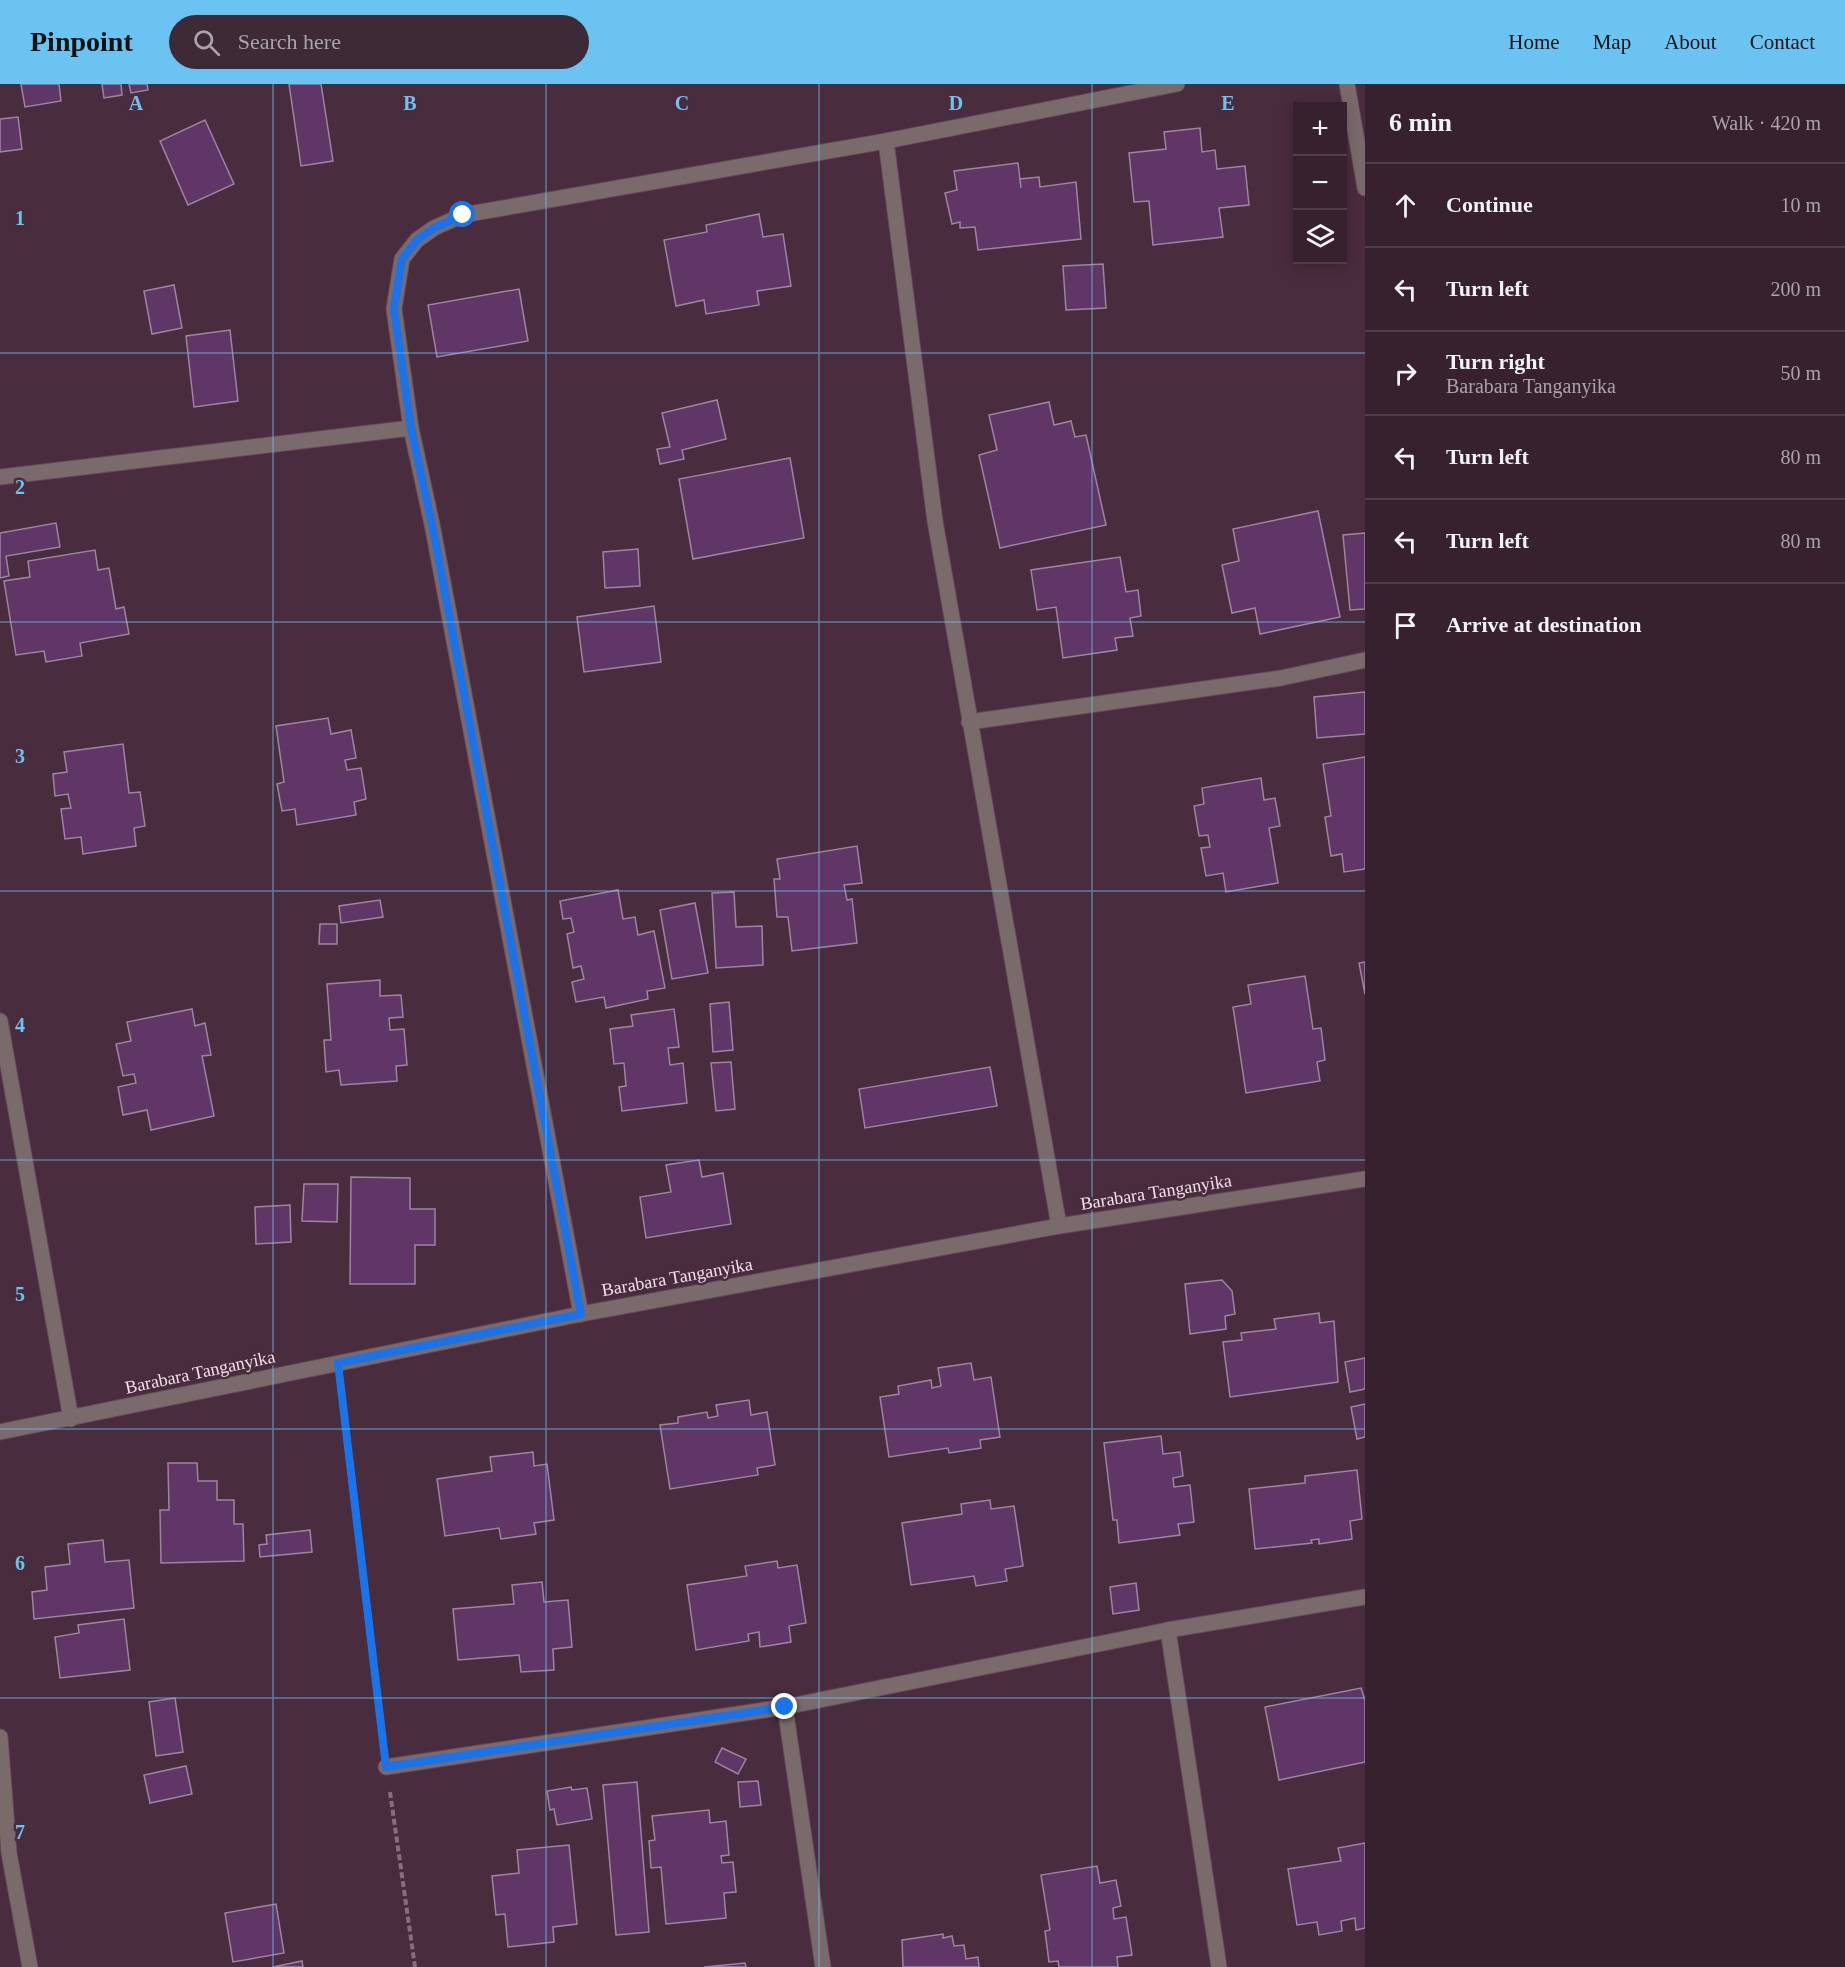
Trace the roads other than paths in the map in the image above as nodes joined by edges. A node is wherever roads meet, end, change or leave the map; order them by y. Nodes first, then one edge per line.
1 (1177, 84) edge
2 (1347, 84) edge
3 (886, 141) junction
4 (1365, 188) edge
5 (411, 428) junction
6 (0, 477) edge
7 (1365, 660) edge
8 (969, 722) junction
9 (0, 1021) edge
10 (1365, 1179) edge
11 (1059, 1226) junction
12 (581, 1314) junction
13 (71, 1419) junction
14 (0, 1432) edge
15 (1365, 1597) edge
16 (1168, 1630) junction
17 (785, 1707) junction
18 (0, 1737) edge
19 (386, 1767) road end
20 (4, 1853) edge
21 (30, 1967) edge
22 (823, 1967) edge
23 (1219, 1967) edge

1 - 3 street
2 - 4 street
3 - 5 street
3 - 8 street
5 - 6 street
5 - 12 street
7 - 8 street
8 - 11 street
9 - 13 street
10 - 11 street, Barabara Tanganyika
11 - 12 street, Barabara Tanganyika
12 - 13 street, Barabara Tanganyika
13 - 14 street, Barabara Tanganyika
15 - 16 street
16 - 17 street
16 - 23 street
17 - 19 street
17 - 22 street
18 - 20 street
20 - 21 street

